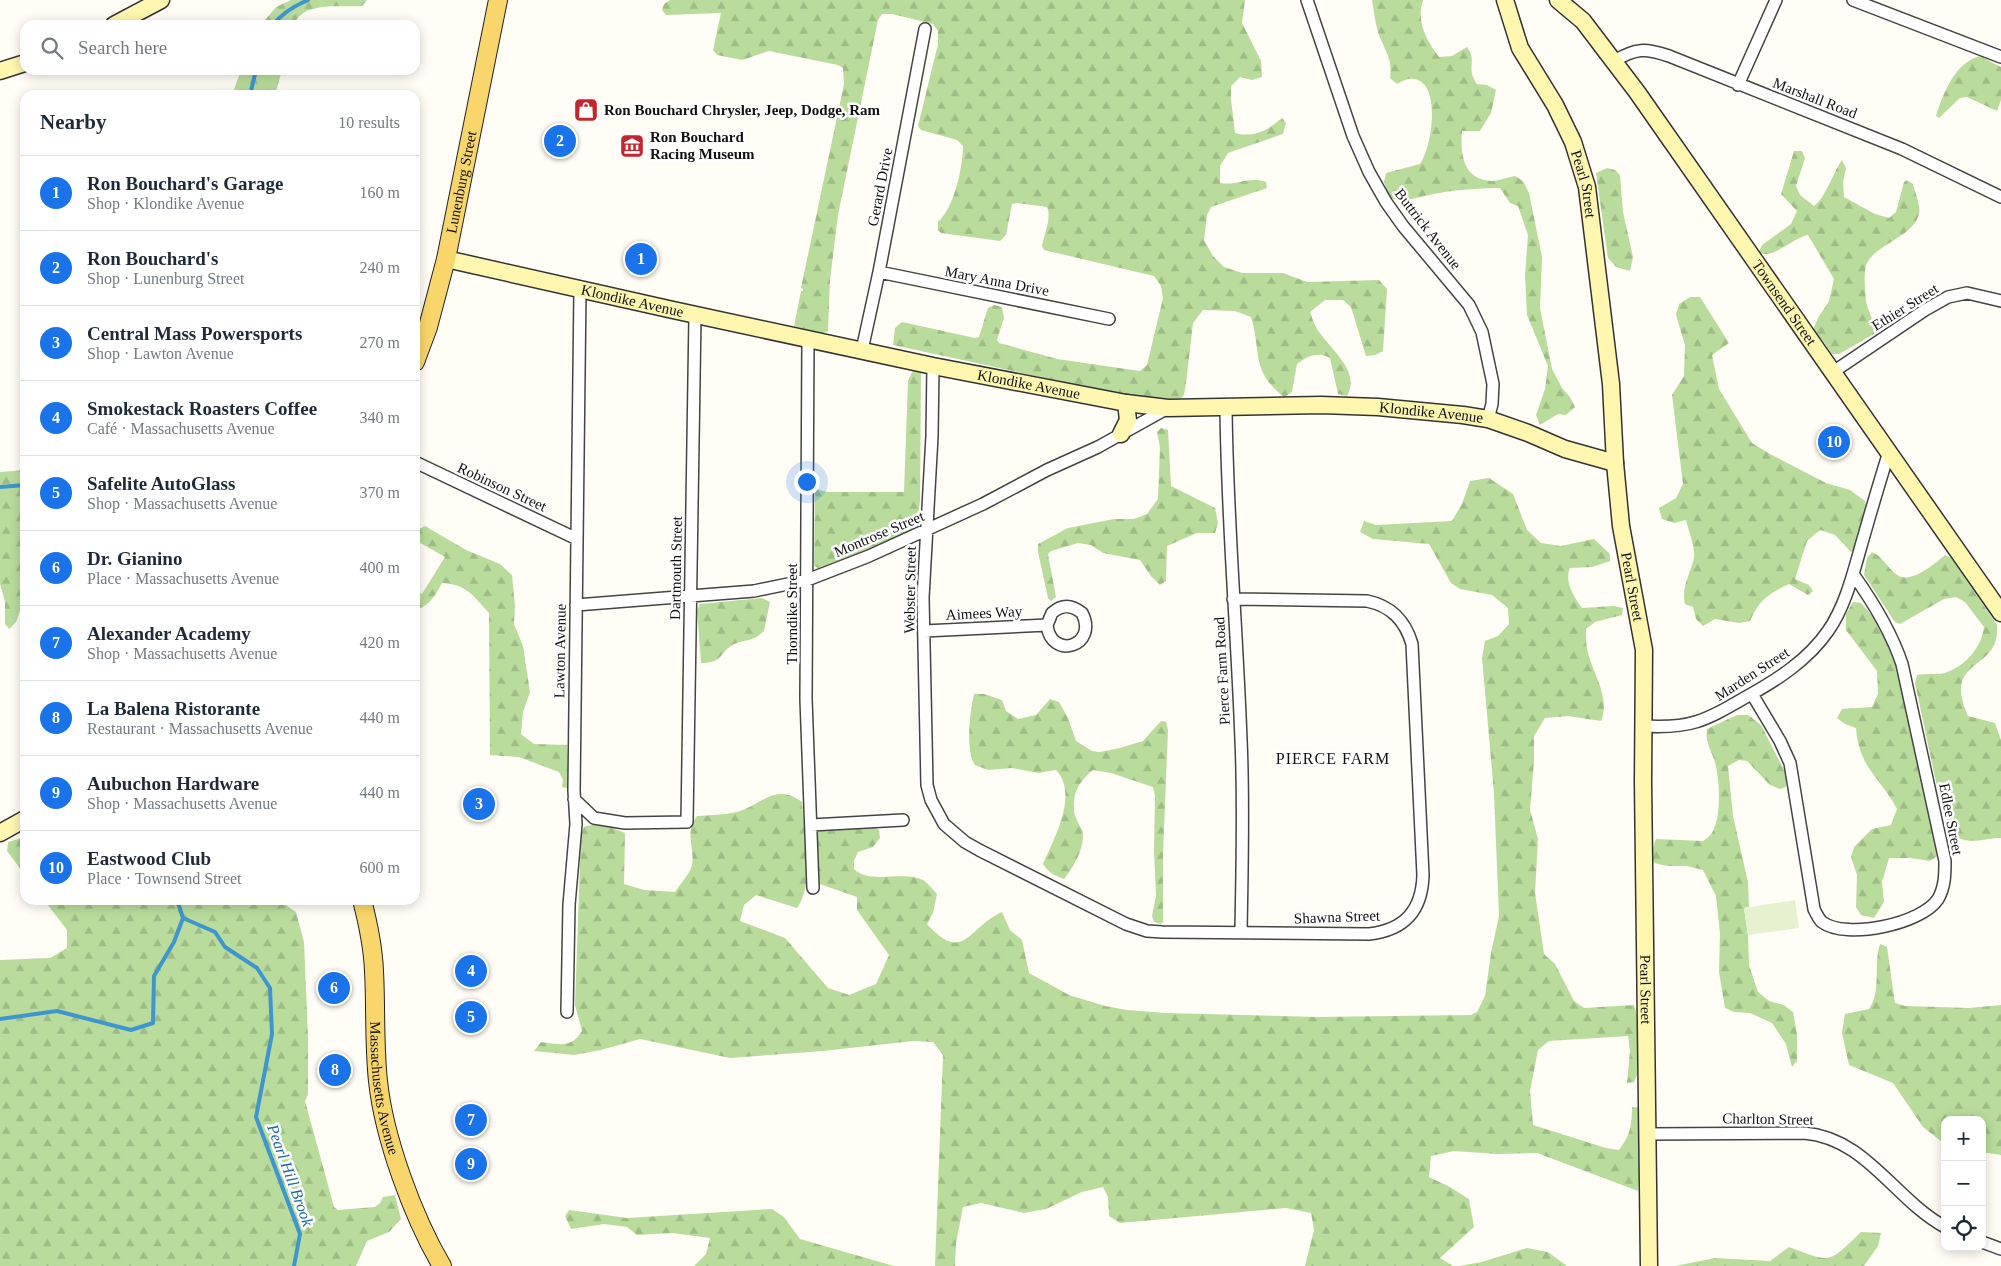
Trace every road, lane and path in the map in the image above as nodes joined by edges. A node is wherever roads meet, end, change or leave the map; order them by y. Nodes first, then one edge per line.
1 (161, 0) edge
2 (498, 0) edge
3 (1307, 0) edge
4 (1558, 0) edge
5 (1776, 0) edge
6 (1853, 0) edge
7 (1510, 4) edge
8 (123, 20) edge
9 (925, 29) dead end
10 (2001, 57) edge
11 (1614, 61) junction
12 (20, 65) edge
13 (0, 71) edge
14 (1738, 85) junction
15 (2001, 197) edge
16 (446, 259) junction
17 (879, 272) junction
18 (580, 289) junction
19 (2001, 301) edge
20 (695, 315) junction
21 (1110, 319) dead end
22 (808, 339) junction
23 (420, 349) edge
24 (862, 350) junction
25 (933, 366) junction
26 (1833, 372) junction
27 (1126, 404) junction
28 (1226, 407) junction
29 (1168, 408) junction
30 (1488, 419) junction
31 (1121, 434) junction
32 (1889, 452) junction
33 (1615, 463) junction
34 (420, 464) edge
35 (926, 531) junction
36 (576, 539) junction
37 (1853, 574) junction
38 (807, 580) junction
39 (691, 597) junction
40 (1233, 599) junction
41 (576, 605) junction
42 (2001, 613) edge
43 (1047, 625) dead end
44 (924, 631) junction
45 (1752, 694) junction
46 (1643, 726) junction
47 (574, 799) junction
48 (938, 814) joint
49 (903, 820) dead end
50 (20, 822) edge
51 (811, 825) junction
52 (0, 833) edge
53 (813, 888) dead end
54 (363, 905) edge
55 (1241, 932) junction
56 (567, 1012) dead end
57 (1648, 1134) junction
58 (1941, 1225) edge
59 (1986, 1243) edge
60 (2001, 1249) edge
61 (442, 1266) edge
62 (1649, 1266) edge

1 - 8 street
2 - 16 main road, Lunenburg Street
3 - 30 street, Buttrick Avenue
4 - 11 street, Townsend Street
5 - 14 street
6 - 10 street
7 - 33 street, Pearl Street
9 - 17 street, Gerard Drive
11 - 14 street, Marshall Road
11 - 26 street, Townsend Street
12 - 13 street
14 - 15 street, Marshall Road
16 - 18 street, Klondike Avenue
16 - 23 main road, Lunenburg Street
17 - 21 street, Mary Anna Drive
17 - 24 street, Gerard Drive
18 - 20 street, Klondike Avenue
18 - 36 street, Lawton Avenue
19 - 26 street, Ethier Street
20 - 22 street, Klondike Avenue
20 - 39 street, Dartmouth Street
22 - 24 street, Klondike Avenue
22 - 38 street, Thorndike Street
24 - 25 street, Klondike Avenue
25 - 27 street, Klondike Avenue
25 - 35 street, Webster Street
26 - 32 street, Townsend Street
27 - 29 street, Klondike Avenue
27 - 31 street
28 - 29 street, Klondike Avenue
28 - 30 street, Klondike Avenue
28 - 40 street, Pierce Farm Road
29 - 31 street, Montrose Street
30 - 33 street, Klondike Avenue
31 - 35 street, Montrose Street
32 - 37 street, Marden Street
32 - 42 street, Townsend Street
33 - 46 street, Pearl Street
34 - 36 street, Robinson Street
35 - 38 street, Montrose Street
35 - 44 street, Webster Street
36 - 41 street, Lawton Avenue
37 - 45 street, Marden Street
37 - 45 street, Edlee Street
38 - 39 street, Montrose Street
38 - 51 street, Thorndike Street
39 - 41 street, Montrose Street
39 - 47 street, Dartmouth Street
40 - 55 street, Pierce Farm Road
40 - 55 street, Shawna Street
41 - 47 street, Lawton Avenue
43 - 44 street, Aimees Way
44 - 48 street, Webster Street
45 - 46 street, Marden Street
46 - 57 street, Pearl Street
47 - 56 street, Lawton Avenue
48 - 55 street, Shawna Street
49 - 51 street
50 - 52 street
51 - 53 street, Thorndike Street
54 - 61 main road, Massachusetts Avenue
57 - 58 street, Charlton Street
57 - 62 street, Pearl Street
59 - 60 street

